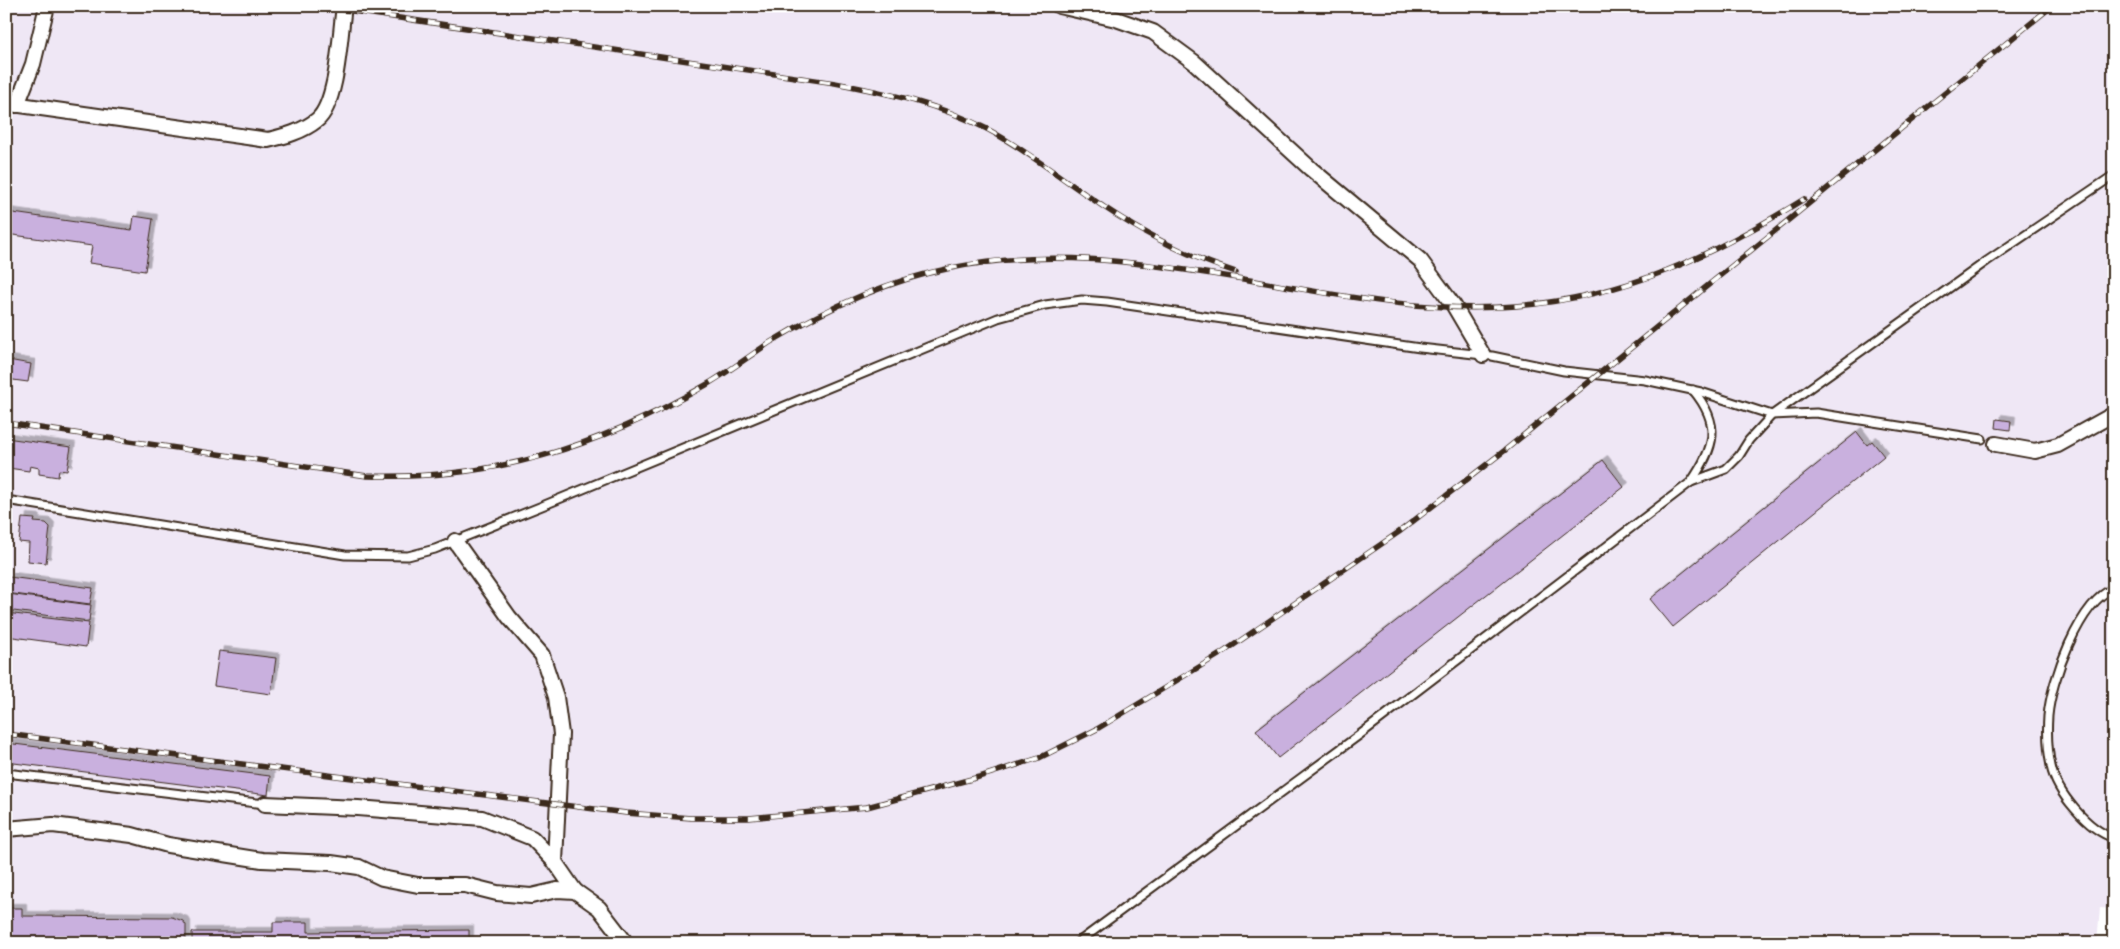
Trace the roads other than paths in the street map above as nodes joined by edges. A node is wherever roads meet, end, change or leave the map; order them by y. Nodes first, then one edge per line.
1 (48, 6) edge
2 (344, 6) edge
3 (1059, 6) edge
4 (1104, 6) edge
5 (1116, 19) junction
6 (12, 104) edge
7 (2114, 174) edge
8 (1483, 355) junction
9 (1692, 390) junction
10 (2114, 414) edge
11 (1772, 415) junction
12 (1982, 439) dead end
13 (1996, 444) dead end
14 (1691, 482) junction
15 (6, 500) edge
16 (455, 541) junction
17 (2114, 588) edge
18 (6, 773) edge
19 (265, 804) joint
20 (6, 829) edge
21 (2114, 838) edge
22 (555, 862) junction
23 (575, 891) junction
24 (626, 943) edge
25 (1077, 943) edge

1 - 6 street
2 - 6 street
3 - 5 street
4 - 5 street
5 - 8 street
7 - 11 lane
8 - 9 lane
8 - 16 lane
9 - 11 lane
9 - 14 lane
10 - 13 street
11 - 12 lane
11 - 14 lane
14 - 25 lane
15 - 16 lane
16 - 22 street
17 - 21 lane
18 - 19 lane
19 - 22 street
20 - 23 street
22 - 23 street
23 - 24 street

